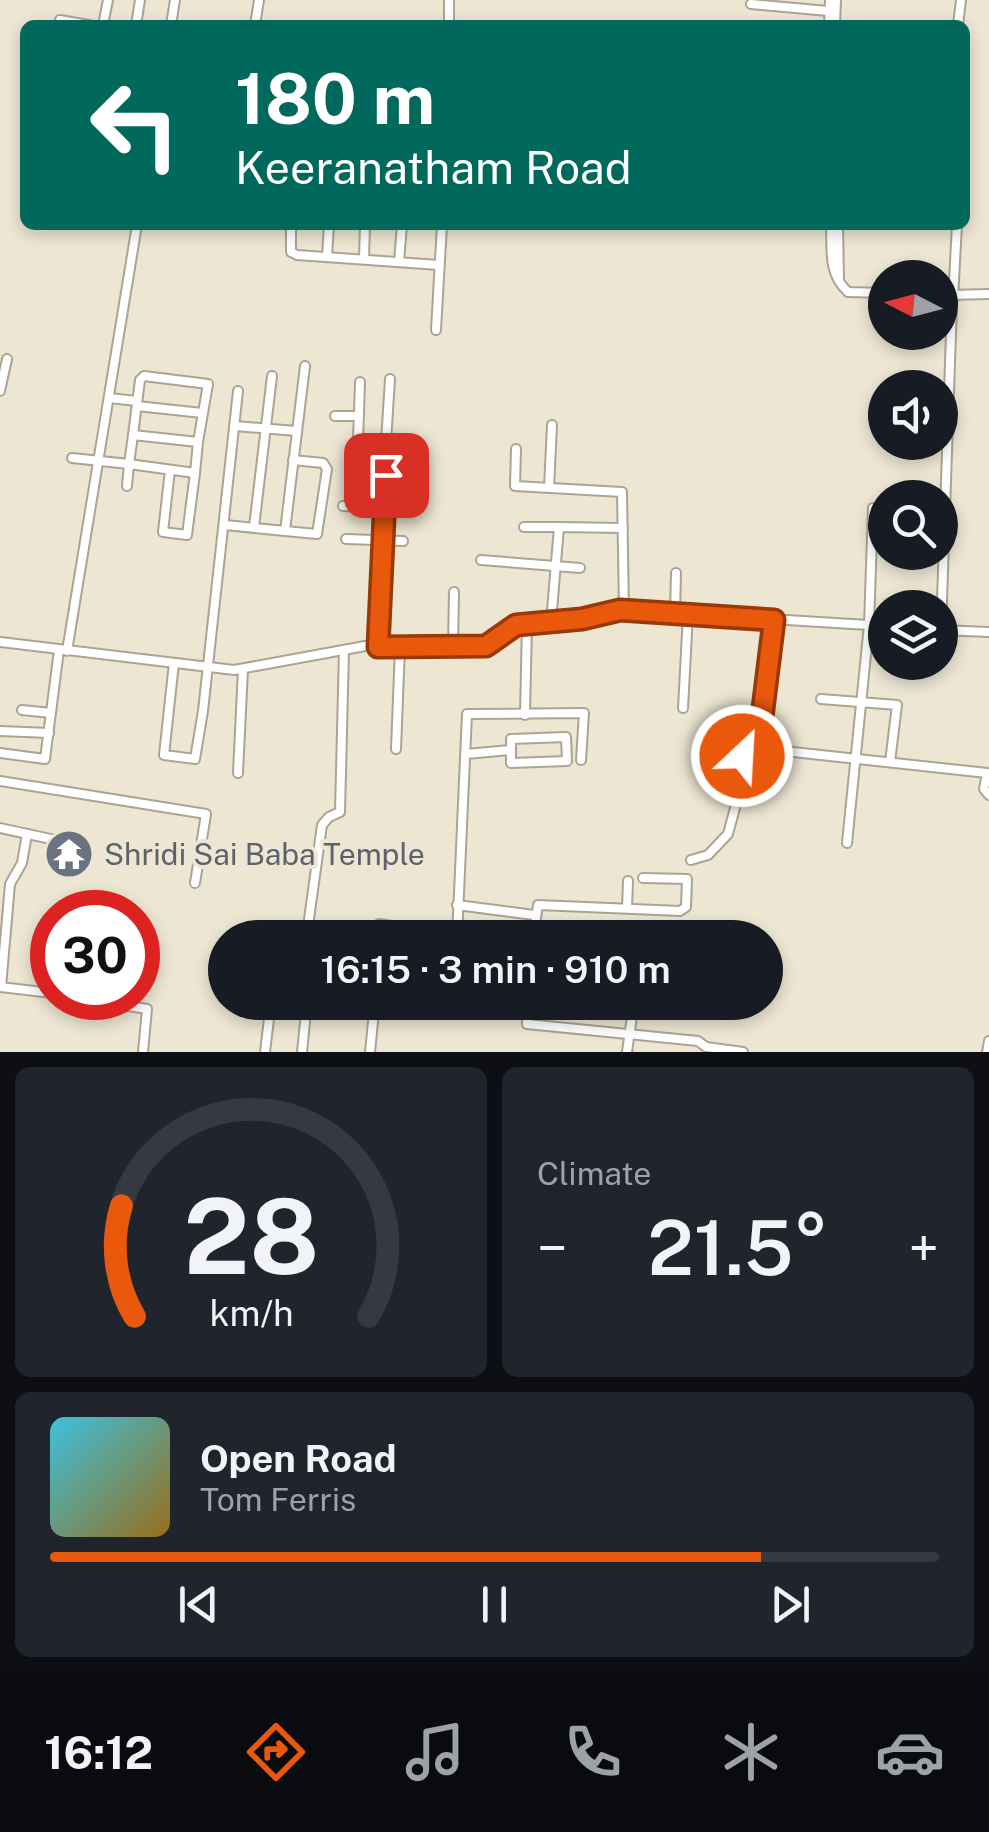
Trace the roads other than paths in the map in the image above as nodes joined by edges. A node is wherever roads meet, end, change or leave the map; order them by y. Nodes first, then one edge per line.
1 (833, 0) edge
2 (751, 4) dead end
3 (828, 11) junction
4 (831, 20) edge
5 (135, 230) edge
6 (292, 230) edge
7 (329, 230) edge
8 (365, 230) edge
9 (402, 230) edge
10 (442, 230) edge
11 (835, 230) edge
12 (955, 230) edge
13 (328, 256) junction
14 (364, 259) junction
15 (952, 260) edge
16 (400, 262) junction
17 (439, 264) junction
18 (868, 293) edge
19 (989, 294) edge
20 (958, 296) edge
21 (436, 330) dead end
22 (947, 350) edge
23 (7, 359) dead end
24 (305, 366) dead end
25 (272, 376) dead end
26 (390, 379) dead end
27 (360, 382) dead end
28 (0, 391) edge
29 (238, 391) dead end
30 (108, 398) junction
31 (137, 403) junction
32 (202, 413) junction
33 (335, 416) dead end
34 (359, 416) junction
35 (552, 425) dead end
36 (235, 426) junction
37 (264, 429) junction
38 (296, 432) junction
39 (134, 435) junction
40 (358, 441) junction
41 (198, 442) junction
42 (516, 450) dead end
43 (72, 458) dead end
44 (293, 460) junction
45 (98, 461) junction
46 (129, 464) junction
47 (170, 470) junction
48 (196, 474) junction
49 (386, 475) junction
50 (404, 476) dead end
51 (127, 486) dead end
52 (549, 488) junction
53 (343, 506) dead end
54 (385, 508) junction
55 (408, 509) dead end
56 (225, 524) junction
57 (524, 526) dead end
58 (254, 527) junction
59 (559, 527) junction
60 (623, 528) junction
61 (285, 531) junction
62 (346, 539) dead end
63 (384, 540) junction
64 (403, 542) dead end
65 (481, 560) dead end
66 (556, 567) junction
67 (580, 568) dead end
68 (676, 573) dead end
69 (941, 590) edge
70 (454, 592) dead end
71 (624, 610) junction
72 (675, 613) junction
73 (688, 614) junction
74 (774, 620) junction
75 (551, 622) junction
76 (527, 624) junction
77 (868, 625) edge
78 (958, 631) edge
79 (989, 632) edge
80 (868, 635) edge
81 (0, 642) edge
82 (453, 646) junction
83 (378, 647) junction
84 (400, 647) junction
85 (344, 650) junction
86 (63, 651) junction
87 (174, 664) junction
88 (207, 668) junction
89 (243, 668) junction
90 (820, 700) dead end
91 (861, 702) junction
92 (684, 708) dead end
93 (22, 710) dead end
94 (51, 713) junction
95 (525, 715) junction
96 (0, 730) edge
97 (48, 733) junction
98 (396, 749) dead end
99 (511, 750) junction
100 (792, 752) dead end
101 (0, 753) edge
102 (466, 754) junction
103 (855, 758) junction
104 (582, 760) dead end
105 (890, 762) junction
106 (238, 773) dead end
107 (0, 782) edge
108 (989, 795) edge
109 (0, 828) edge
110 (27, 834) junction
111 (60, 841) dead end
112 (847, 843) dead end
113 (691, 860) dead end
114 (643, 878) dead end
115 (628, 881) dead end
116 (195, 882) dead end
117 (457, 904) junction
118 (627, 908) junction
119 (534, 916) junction
120 (308, 919) dead end
121 (457, 920) edge
122 (534, 920) edge
123 (1, 987) edge
124 (30, 990) edge
125 (146, 1020) edge
126 (268, 1020) edge
127 (305, 1020) edge
128 (373, 1020) edge
129 (527, 1020) edge
130 (632, 1020) edge
131 (631, 1035) junction
132 (706, 1050) edge
133 (143, 1052) edge
134 (265, 1052) edge
135 (302, 1052) edge
136 (370, 1052) edge
137 (627, 1052) edge
138 (743, 1052) edge

1 - 3 street
2 - 3 street
3 - 4 street
5 - 30 street
6 - 13 street
7 - 13 street
8 - 14 street
9 - 16 street
10 - 17 street
11 - 18 street
12 - 15 street
13 - 14 street
14 - 16 street
16 - 17 street
17 - 21 street
19 - 20 street
22 - 69 street
23 - 28 street
24 - 38 street
25 - 37 street
26 - 40 street
27 - 34 street
29 - 36 street
30 - 31 street
30 - 45 street
31 - 32 street
31 - 32 street
31 - 39 street
32 - 41 street
33 - 34 street
34 - 40 street
35 - 52 street
36 - 37 street
36 - 56 street
37 - 38 street
37 - 58 street
38 - 44 street
39 - 41 street
39 - 46 street
40 - 49 street
41 - 48 street
42 - 52 street
43 - 45 street
44 - 61 street
44 - 61 street
45 - 46 street
45 - 86 street
46 - 47 street
46 - 51 street
47 - 48 street
47 - 48 street
49 - 50 street
49 - 54 street
52 - 60 street
53 - 54 street
54 - 55 street
54 - 63 street
56 - 58 street
56 - 88 street
57 - 59 street
58 - 61 street
59 - 60 street
59 - 66 street
60 - 71 street
62 - 63 street
63 - 64 street
63 - 83 street
65 - 66 street
66 - 67 street
66 - 75 street
68 - 72 street
70 - 82 street
71 - 72 street
71 - 75 street
72 - 73 street
73 - 74 street
73 - 92 street
74 - 77 street
74 - 113 street
75 - 76 street
76 - 82 street
76 - 95 street
78 - 79 street
80 - 91 street
81 - 86 street
82 - 84 street
83 - 84 street
83 - 85 street
84 - 98 street
85 - 89 street
85 - 120 street
86 - 87 street
86 - 94 street
87 - 88 street
87 - 88 street
88 - 89 street
89 - 106 street
90 - 91 street
91 - 103 street
91 - 105 street
93 - 94 street
94 - 97 street
95 - 102 street
95 - 104 street
96 - 97 street
97 - 101 street
99 - 99 street
99 - 102 street
100 - 103 street
102 - 117 street
103 - 105 street
103 - 112 street
105 - 108 street
107 - 116 street
109 - 110 street
110 - 111 street
110 - 123 street
114 - 118 street
115 - 118 street
117 - 119 street
117 - 121 street
118 - 119 street
119 - 122 street
123 - 124 street
125 - 133 street
126 - 134 street
127 - 135 street
128 - 136 street
129 - 131 street
130 - 131 street
131 - 132 street
131 - 137 street
132 - 138 street

